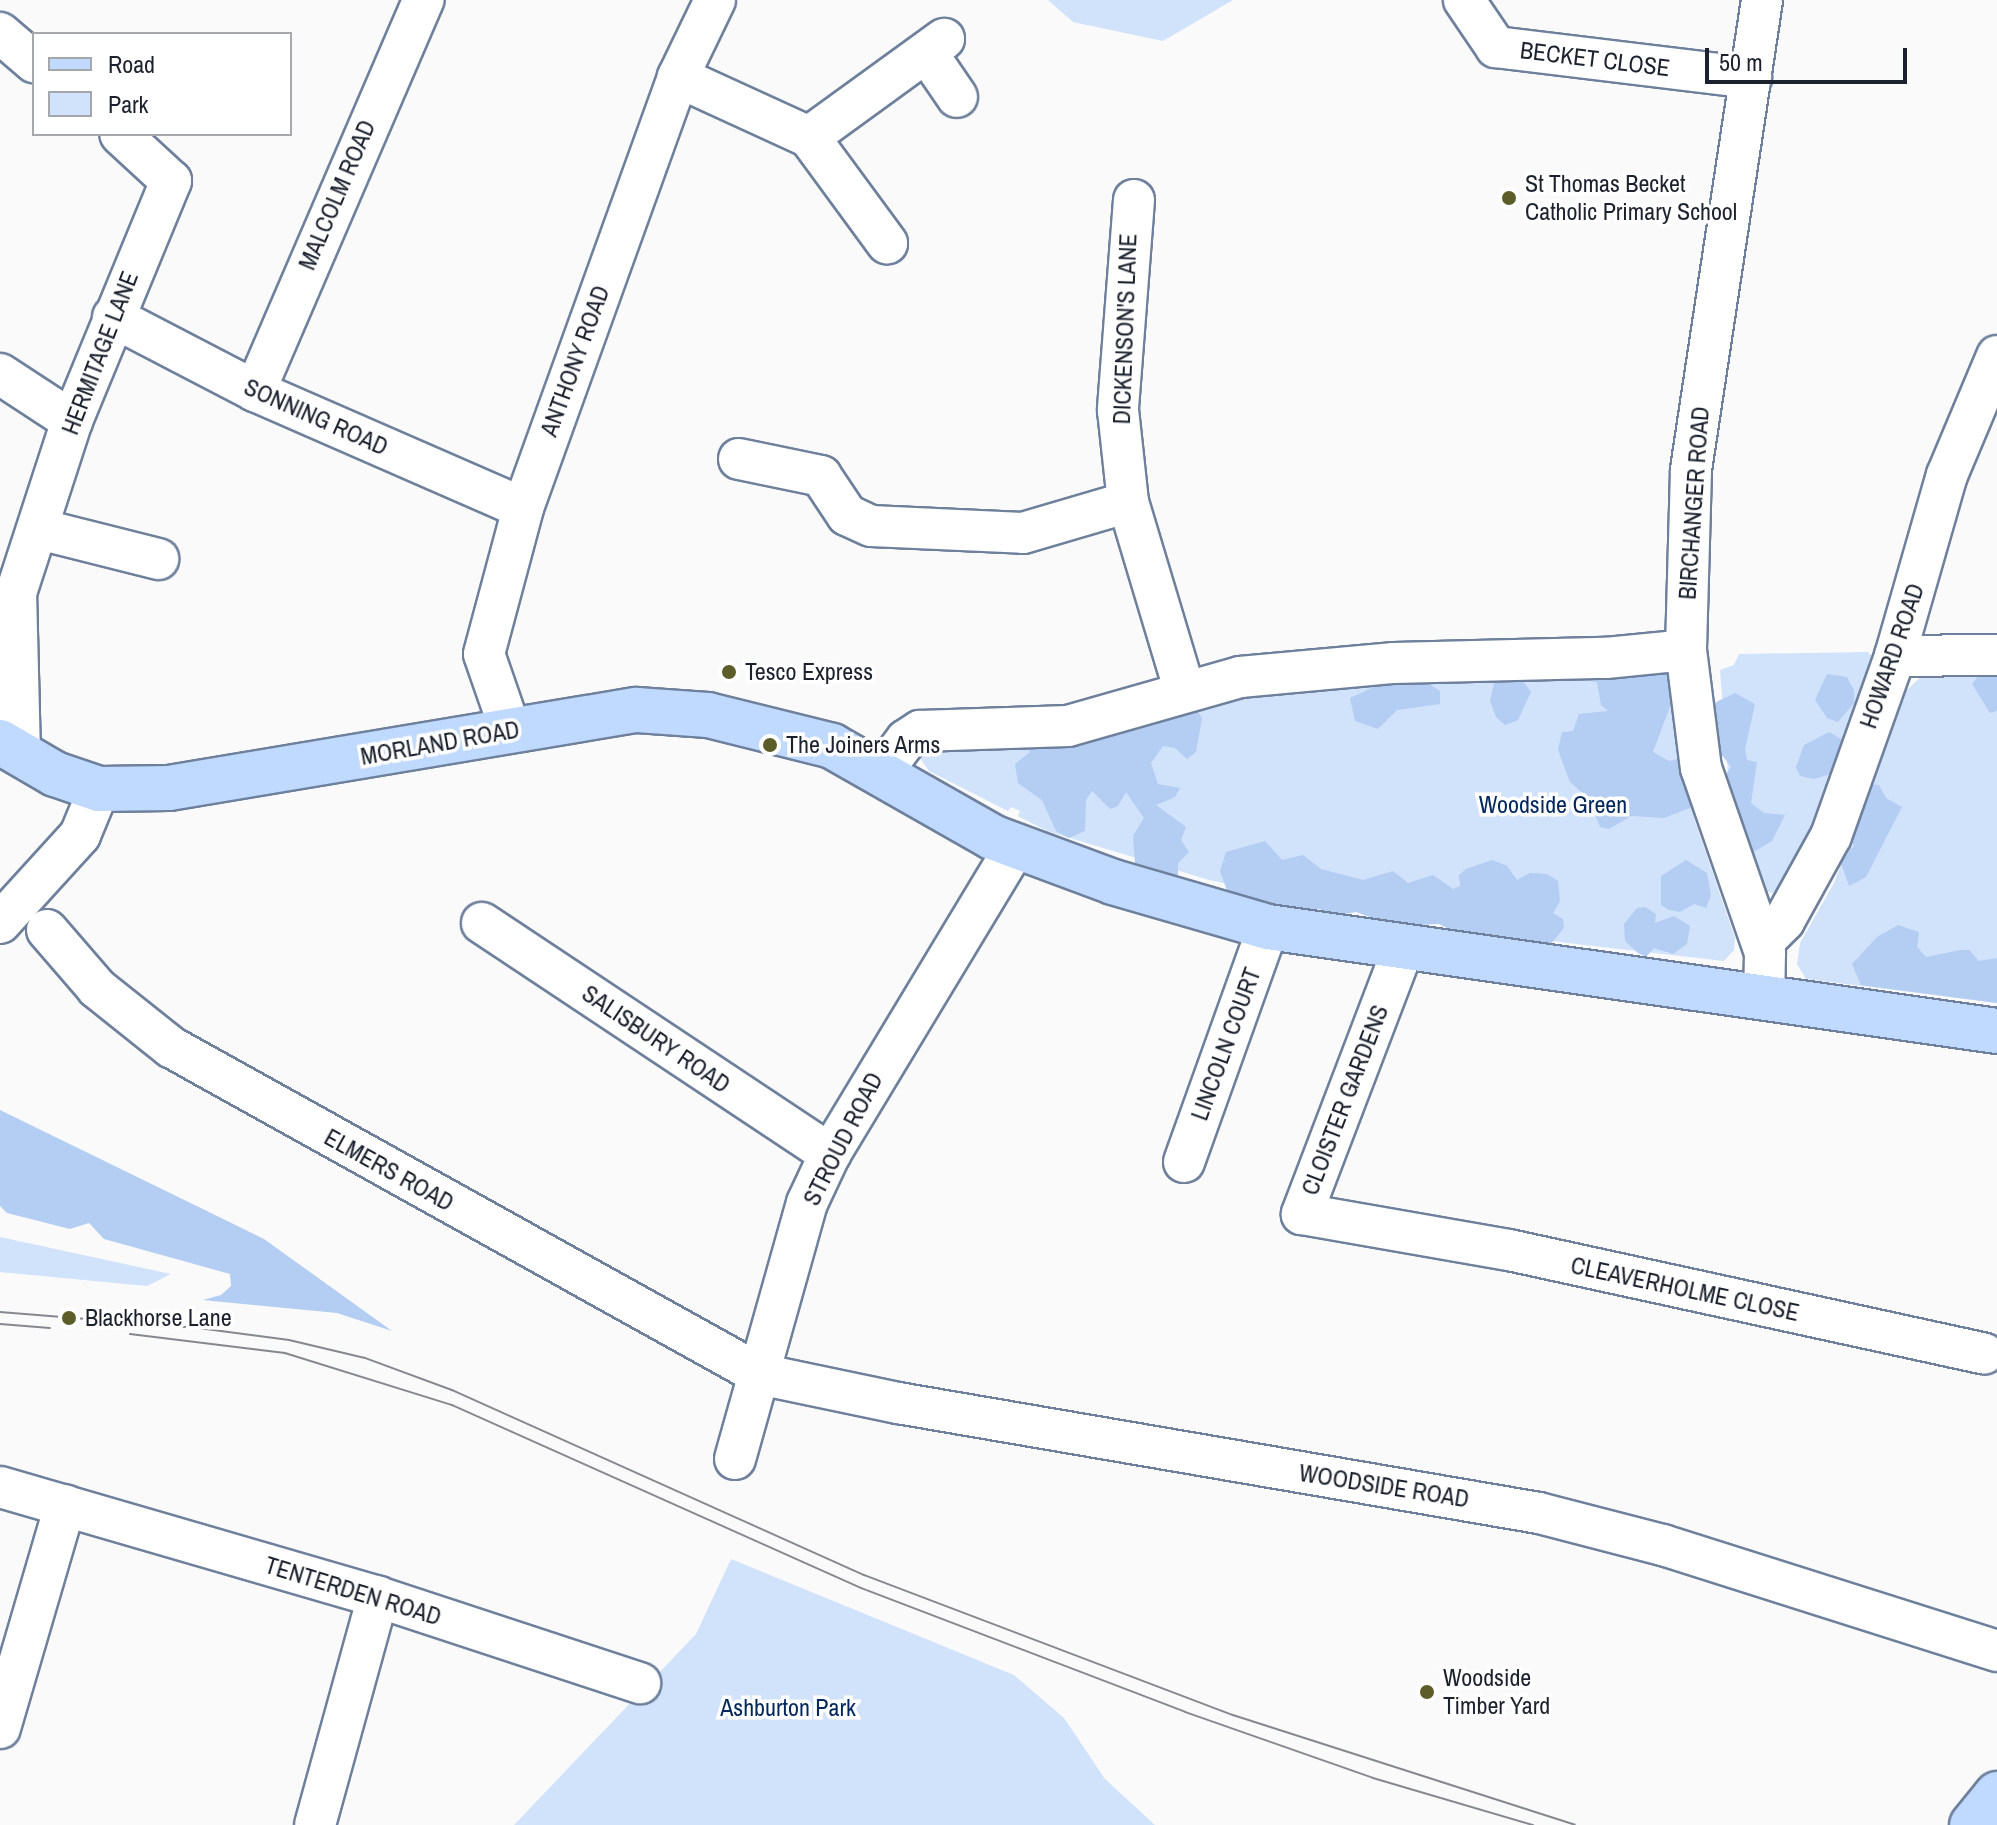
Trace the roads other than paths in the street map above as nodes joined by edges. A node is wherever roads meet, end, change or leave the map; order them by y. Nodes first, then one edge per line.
1 (423, 0) edge
2 (715, 0) edge
3 (1464, 0) edge
4 (1762, 0) edge
5 (0, 33) edge
6 (32, 60) edge
7 (678, 77) junction
8 (1751, 78) junction
9 (957, 97) dead end
10 (122, 136) edge
11 (809, 137) junction
12 (1134, 200) dead end
13 (887, 243) dead end
14 (113, 317) junction
15 (1997, 356) edge
16 (0, 374) edge
17 (255, 391) junction
18 (72, 421) junction
19 (739, 459) dead end
20 (1128, 502) junction
21 (523, 508) junction
22 (39, 529) junction
23 (158, 559) dead end
24 (1686, 650) junction
25 (1997, 655) edge
26 (1895, 656) junction
27 (1184, 689) junction
28 (510, 729) junction
29 (10, 748) edge
30 (882, 772) junction
31 (99, 789) junction
32 (1016, 846) junction
33 (0, 923) edge
34 (482, 923) dead end
35 (1268, 927) junction
36 (47, 930) dead end
37 (1763, 942) junction
38 (1403, 949) junction
39 (1764, 999) junction
40 (1997, 1031) edge
41 (830, 1154) junction
42 (1184, 1162) dead end
43 (1386, 1231) joint
44 (1984, 1354) dead end
45 (759, 1374) junction
46 (735, 1459) dead end
47 (0, 1487) edge
48 (65, 1505) junction
49 (378, 1597) junction
50 (1997, 1651) edge
51 (640, 1683) dead end
52 (1, 1718) edge
53 (1997, 1794) edge
54 (315, 1825) edge
55 (1972, 1825) edge

1 - 17 street, MALCOLM ROAD
2 - 7 street, ANTHONY ROAD
3 - 8 street, BECKET CLOSE
4 - 8 street, BIRCHANGER ROAD
5 - 6 street
7 - 11 street
7 - 21 street, ANTHONY ROAD
8 - 24 street, BIRCHANGER ROAD
9 - 11 street
10 - 14 street, HERMITAGE LANE
11 - 13 street
12 - 20 street, DICKENSON'S LANE
14 - 17 street, SONNING ROAD
14 - 18 street, HERMITAGE LANE
15 - 26 street, HOWARD ROAD
16 - 18 street
17 - 21 street, SONNING ROAD
18 - 22 street, HERMITAGE LANE
19 - 20 street
20 - 27 street, DICKENSON'S LANE
21 - 28 street, ANTHONY ROAD
22 - 23 street
22 - 29 street, HERMITAGE LANE
24 - 27 street
24 - 37 street, BIRCHANGER ROAD
25 - 26 street
26 - 37 street, HOWARD ROAD
27 - 30 street
28 - 30 main road, MORLAND ROAD
28 - 31 main road, MORLAND ROAD
29 - 31 main road, MORLAND ROAD
30 - 32 main road
31 - 33 street
32 - 35 main road
32 - 41 street, STROUD ROAD
34 - 41 street, SALISBURY ROAD
35 - 38 main road
35 - 42 street, LINCOLN COURT
36 - 45 street, ELMERS ROAD
37 - 39 street, BIRCHANGER ROAD
38 - 39 main road
38 - 43 street, CLOISTER GARDENS
39 - 40 main road
41 - 45 street, STROUD ROAD
43 - 44 street, CLEAVERHOLME CLOSE
45 - 46 street, STROUD ROAD
45 - 50 street, WOODSIDE ROAD
47 - 48 street, TENTERDEN ROAD
48 - 49 street, TENTERDEN ROAD
48 - 52 street
49 - 51 street, TENTERDEN ROAD
49 - 54 street
53 - 55 main road

